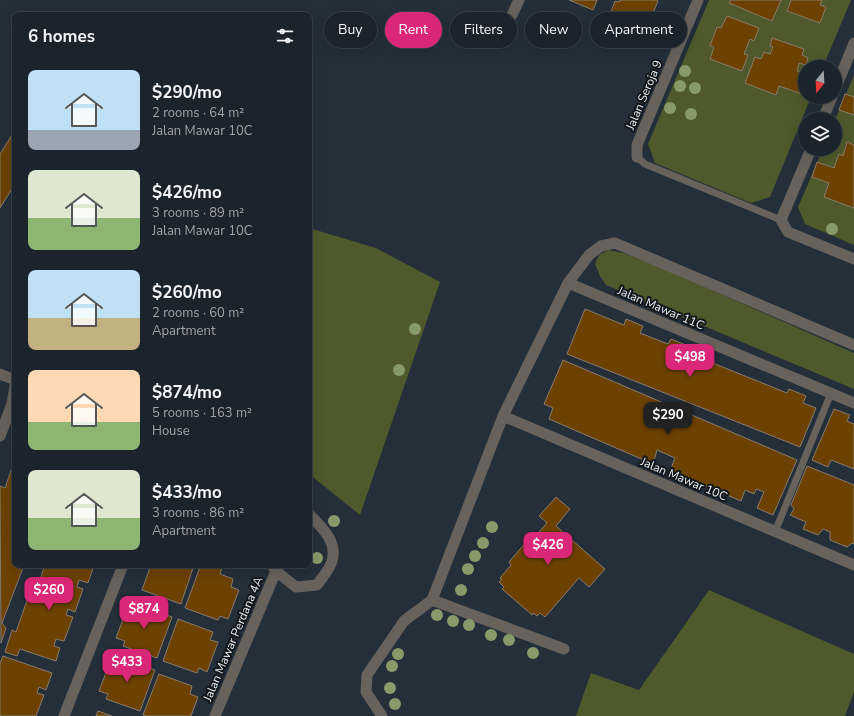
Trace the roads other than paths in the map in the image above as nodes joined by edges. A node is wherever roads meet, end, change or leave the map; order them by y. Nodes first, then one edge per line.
1 (519, 0) edge
2 (698, 0) edge
3 (514, 12) edge
4 (854, 43) edge
5 (842, 73) edge
6 (807, 156) edge
7 (637, 157) joint
8 (781, 220) junction
9 (854, 259) edge
10 (568, 283) junction
11 (854, 345) edge
12 (0, 374) edge
13 (12, 379) edge
14 (831, 393) junction
15 (854, 403) edge
16 (12, 404) edge
17 (503, 416) junction
18 (0, 436) edge
19 (312, 517) edge
20 (775, 532) junction
21 (854, 565) edge
22 (122, 568) edge
23 (274, 568) edge
24 (432, 600) junction
25 (564, 649) dead end
26 (64, 716) edge
27 (215, 716) edge
28 (382, 716) edge

1 - 3 street
2 - 7 street, Jalan Seroja 9
4 - 5 street
6 - 8 street
7 - 8 lane
8 - 9 street
10 - 11 street
10 - 14 street, Jalan Mawar 11C
10 - 17 street
12 - 13 street
14 - 15 street, Jalan Mawar 11C
14 - 20 lane
16 - 18 street
17 - 20 street, Jalan Mawar 10C
17 - 24 street
19 - 23 street
20 - 21 street, Jalan Mawar 10C
22 - 26 street
23 - 27 street, Jalan Mawar Perdana 4A
24 - 25 street
24 - 28 street

